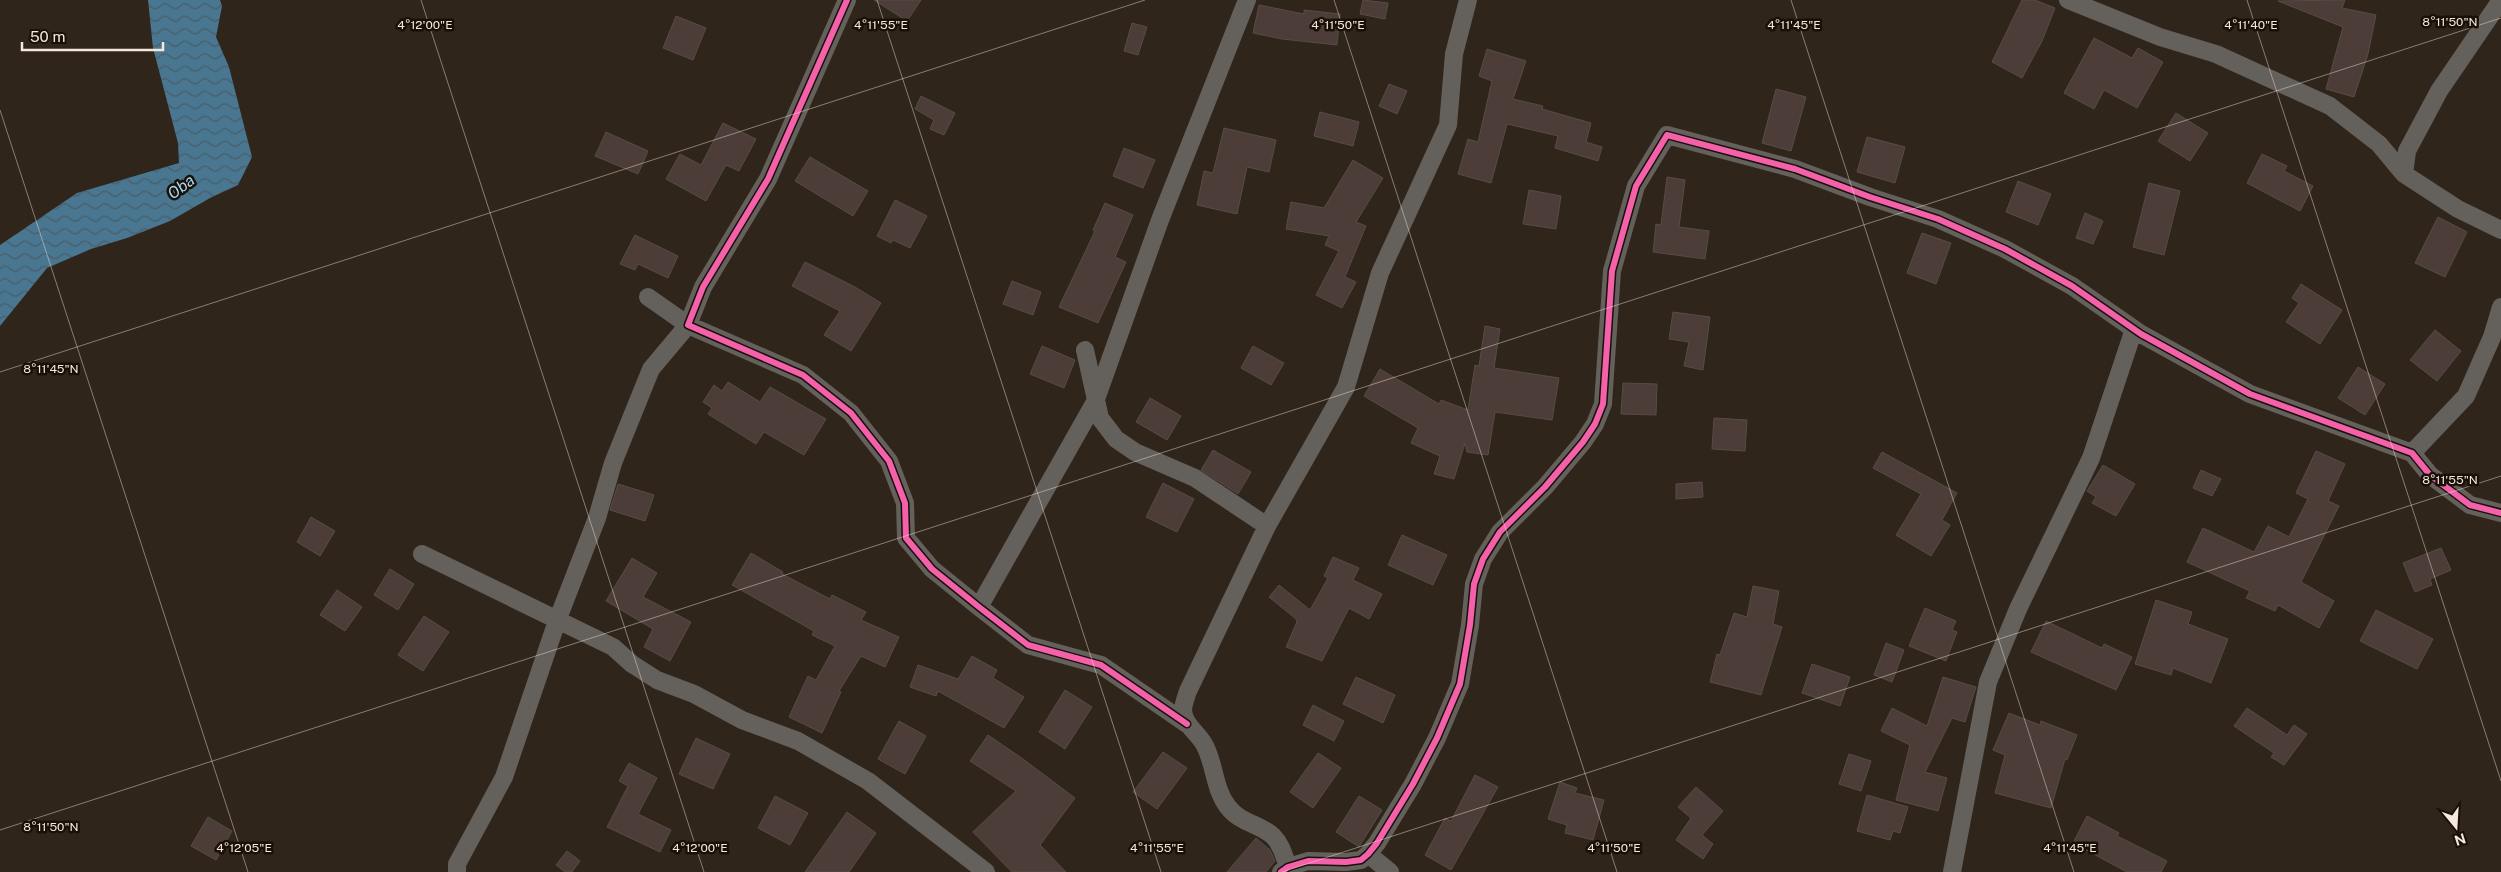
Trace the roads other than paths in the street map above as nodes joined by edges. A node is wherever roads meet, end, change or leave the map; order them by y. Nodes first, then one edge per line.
1 (847, 0) edge
2 (1246, 0) edge
3 (1468, 0) edge
4 (2068, 0) edge
5 (2501, 0) edge
6 (2404, 174) junction
7 (2501, 230) edge
8 (648, 297) dead end
9 (2501, 308) edge
10 (688, 325) junction
11 (2134, 329) junction
12 (1085, 350) dead end
13 (1095, 402) junction
14 (2412, 453) junction
15 (2501, 513) edge
16 (1267, 526) junction
17 (422, 554) dead end
18 (979, 607) junction
19 (557, 620) junction
20 (1187, 724) junction
21 (1368, 854) junction
22 (457, 868) edge
23 (1284, 870) edge
24 (473, 872) edge
25 (986, 872) edge
26 (1390, 872) edge
27 (1952, 872) edge

1 - 10 street
2 - 13 street
3 - 16 street
4 - 6 street
5 - 6 street
6 - 7 street
8 - 10 street
9 - 14 street
10 - 18 street
10 - 19 street
11 - 14 street
11 - 21 street
11 - 27 street
12 - 13 street
13 - 16 street
13 - 18 street
14 - 15 street
16 - 20 street
17 - 19 street
18 - 20 street
19 - 22 street
19 - 25 street
20 - 23 street
21 - 23 street
21 - 26 street
22 - 24 street

